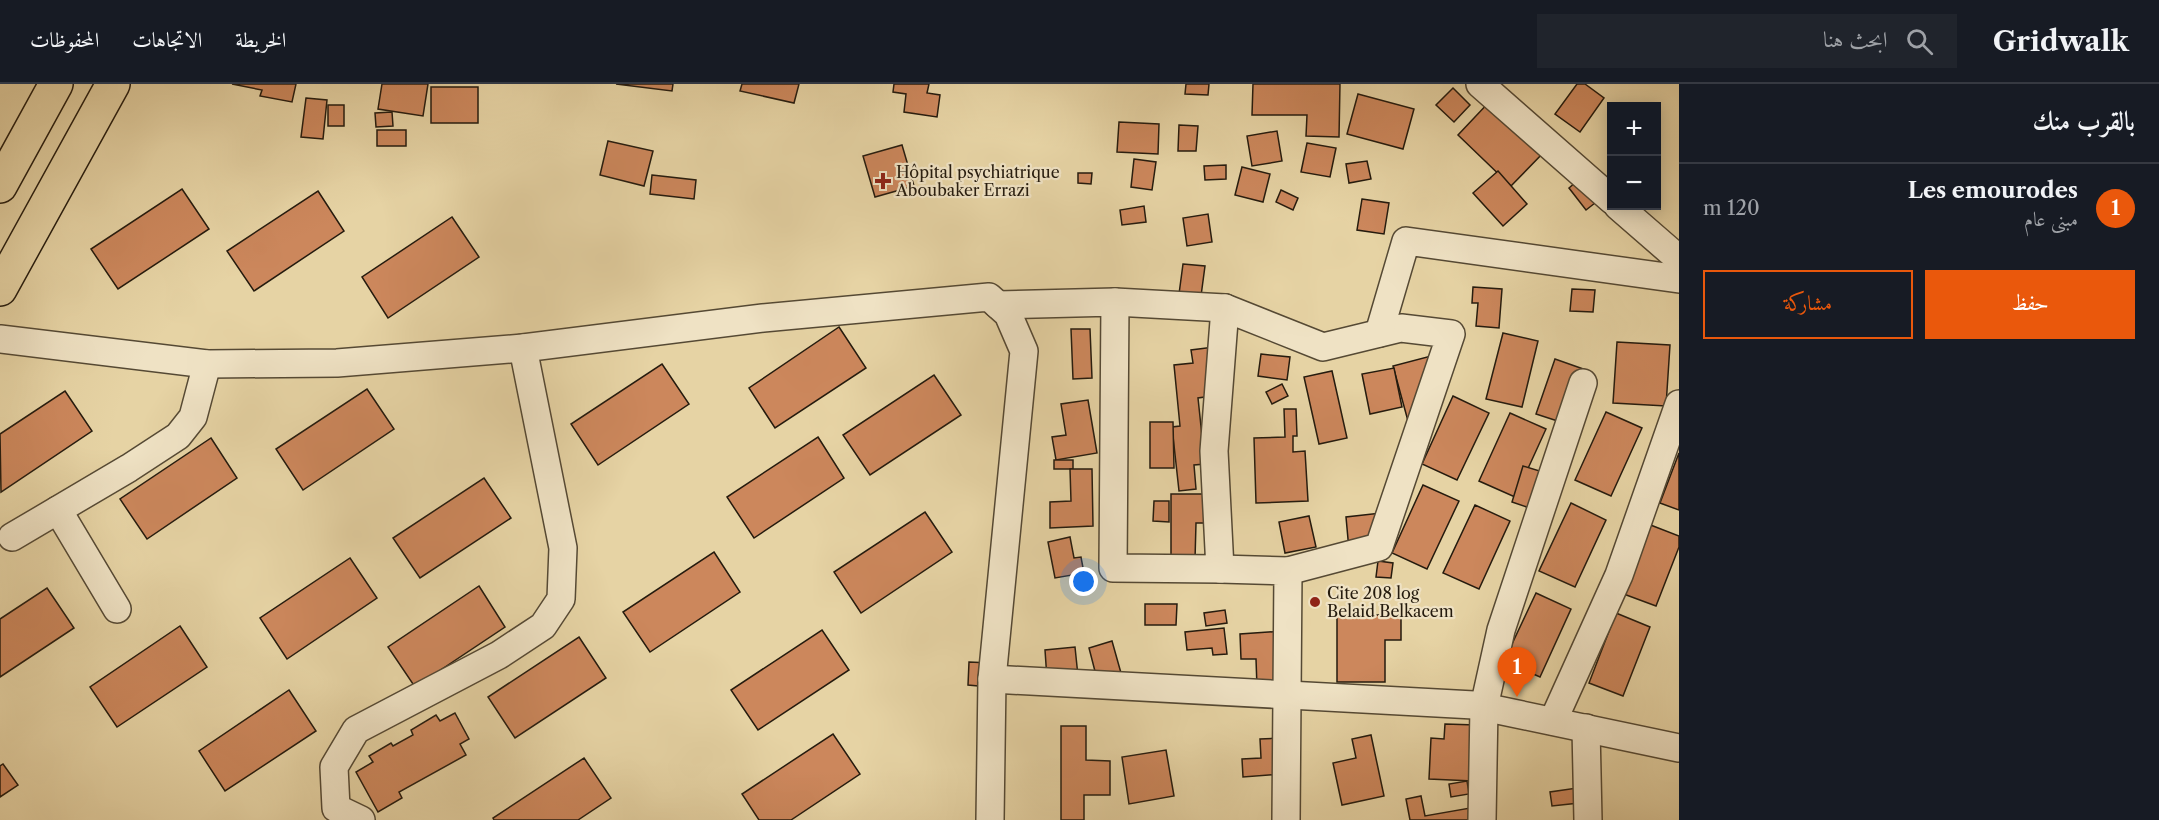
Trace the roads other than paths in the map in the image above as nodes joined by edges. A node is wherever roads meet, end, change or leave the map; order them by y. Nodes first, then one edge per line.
1 (56, 84) edge
2 (113, 84) edge
3 (1480, 84) edge
4 (0, 186) edge
5 (1607, 196) edge
6 (1623, 210) edge
7 (1679, 259) edge
8 (1679, 279) edge
9 (0, 289) edge
10 (1115, 302) junction
11 (998, 305) junction
12 (1225, 308) junction
13 (1379, 333) junction
14 (0, 339) edge
15 (523, 348) junction
16 (207, 364) junction
17 (1583, 383) dead end
18 (1679, 404) edge
19 (58, 510) junction
20 (12, 537) dead end
21 (1220, 569) junction
22 (1288, 571) junction
23 (117, 609) dead end
24 (992, 680) junction
25 (1288, 695) junction
26 (1484, 707) junction
27 (1553, 721) junction
28 (1586, 728) junction
29 (1679, 748) edge
30 (361, 820) edge
31 (990, 820) edge
32 (1286, 820) edge
33 (1482, 820) edge
34 (1588, 820) edge

1 - 4 main road
2 - 9 main road
3 - 5 street
6 - 7 street
8 - 13 street
10 - 11 street
10 - 12 street
10 - 21 street
11 - 15 street
11 - 24 street
12 - 13 street
12 - 21 street
13 - 22 street
14 - 16 street
15 - 16 street
15 - 30 street
16 - 19 street
17 - 26 street
18 - 27 street
19 - 20 street
19 - 23 street
21 - 22 street
22 - 25 street
24 - 25 street
24 - 31 street
25 - 26 street
25 - 32 street
26 - 27 street
26 - 33 street
27 - 28 street
28 - 29 street
28 - 34 street

